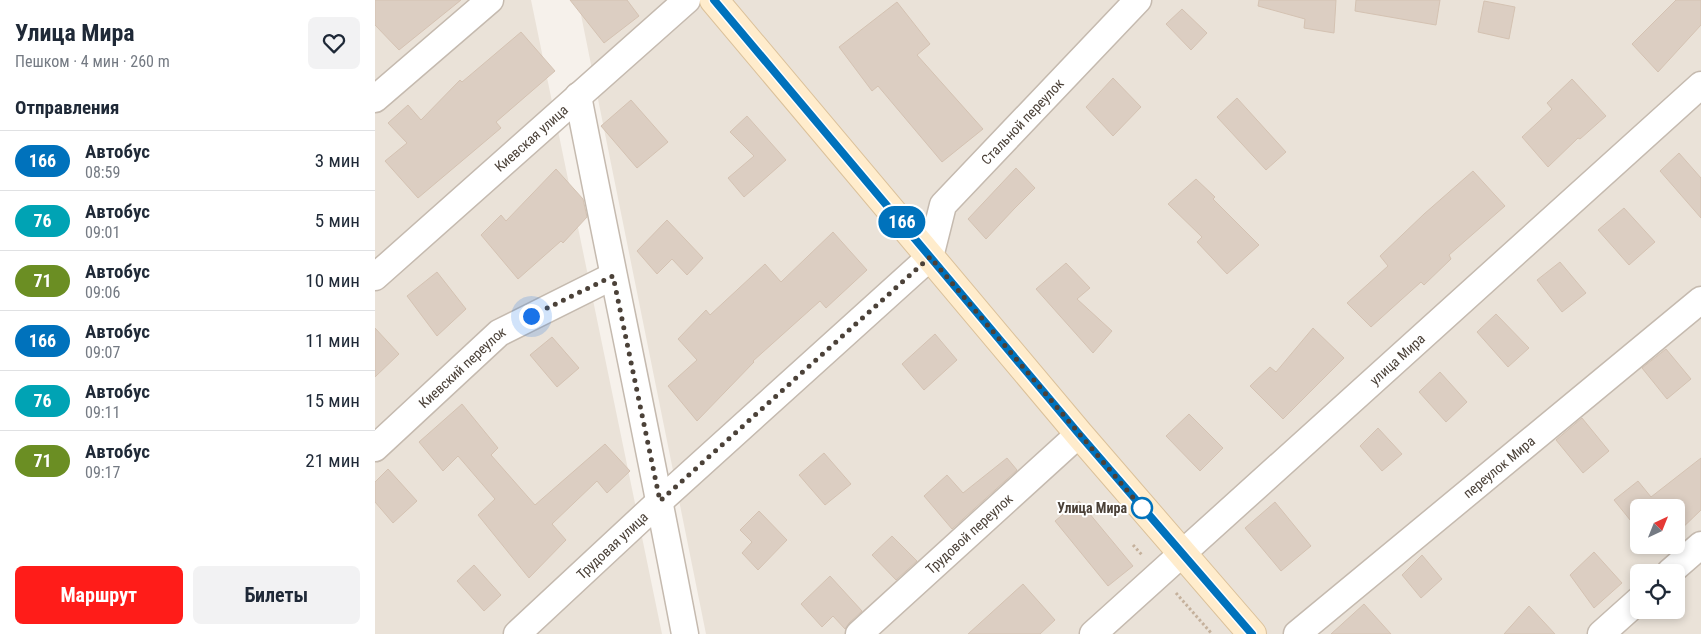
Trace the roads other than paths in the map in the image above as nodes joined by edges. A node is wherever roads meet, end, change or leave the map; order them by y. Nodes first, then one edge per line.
1 (490, 0) edge
2 (687, 0) edge
3 (714, 0) edge
4 (1139, 0) edge
5 (1701, 85) edge
6 (578, 96) junction
7 (375, 99) edge
8 (930, 257) junction
9 (613, 276) junction
10 (375, 277) edge
11 (1701, 300) edge
12 (1079, 434) junction
13 (375, 448) edge
14 (660, 501) junction
15 (1701, 545) edge
16 (1182, 554) junction
17 (1679, 564) edge
18 (1630, 608) edge
19 (517, 634) edge
20 (685, 634) edge
21 (859, 634) edge
22 (1093, 634) edge
23 (1252, 634) edge
24 (1297, 634) edge
25 (1601, 634) edge

1 - 7 street
2 - 6 street, Киевская улица
3 - 8 main road
4 - 8 street, Стальной переулок
5 - 16 street, улица Мира
6 - 9 street
6 - 10 street, Киевская улица
8 - 12 main road
8 - 14 street, Трудовая улица
9 - 13 street, Киевский переулок
9 - 14 street
11 - 24 street, переулок Мира
12 - 16 main road
12 - 21 street, Трудовой переулок
14 - 19 street, Трудовая улица
14 - 20 street
15 - 17 street
16 - 22 street, улица Мира
16 - 23 main road
18 - 25 street

